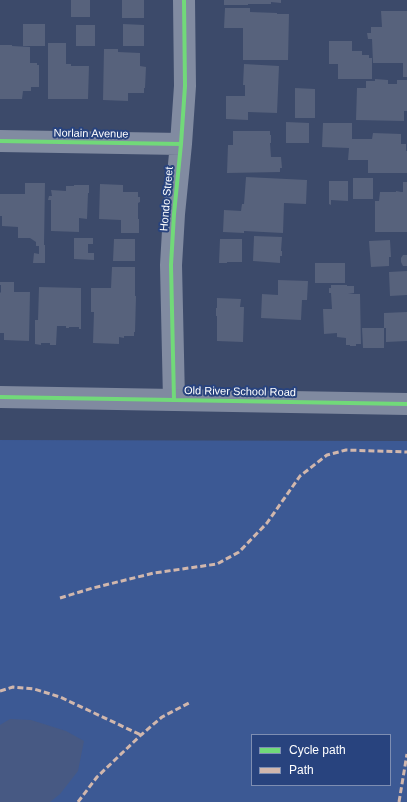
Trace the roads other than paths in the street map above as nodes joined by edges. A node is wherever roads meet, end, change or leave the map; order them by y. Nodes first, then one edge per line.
1 (184, 0) edge
2 (0, 141) edge
3 (181, 144) junction
4 (0, 397) edge
5 (174, 400) junction
6 (407, 404) edge

1 - 3 street, Hondo Street
2 - 3 street, Norlain Avenue
3 - 5 street, Hondo Street
4 - 5 main road, Old River School Road
5 - 6 main road, Old River School Road

